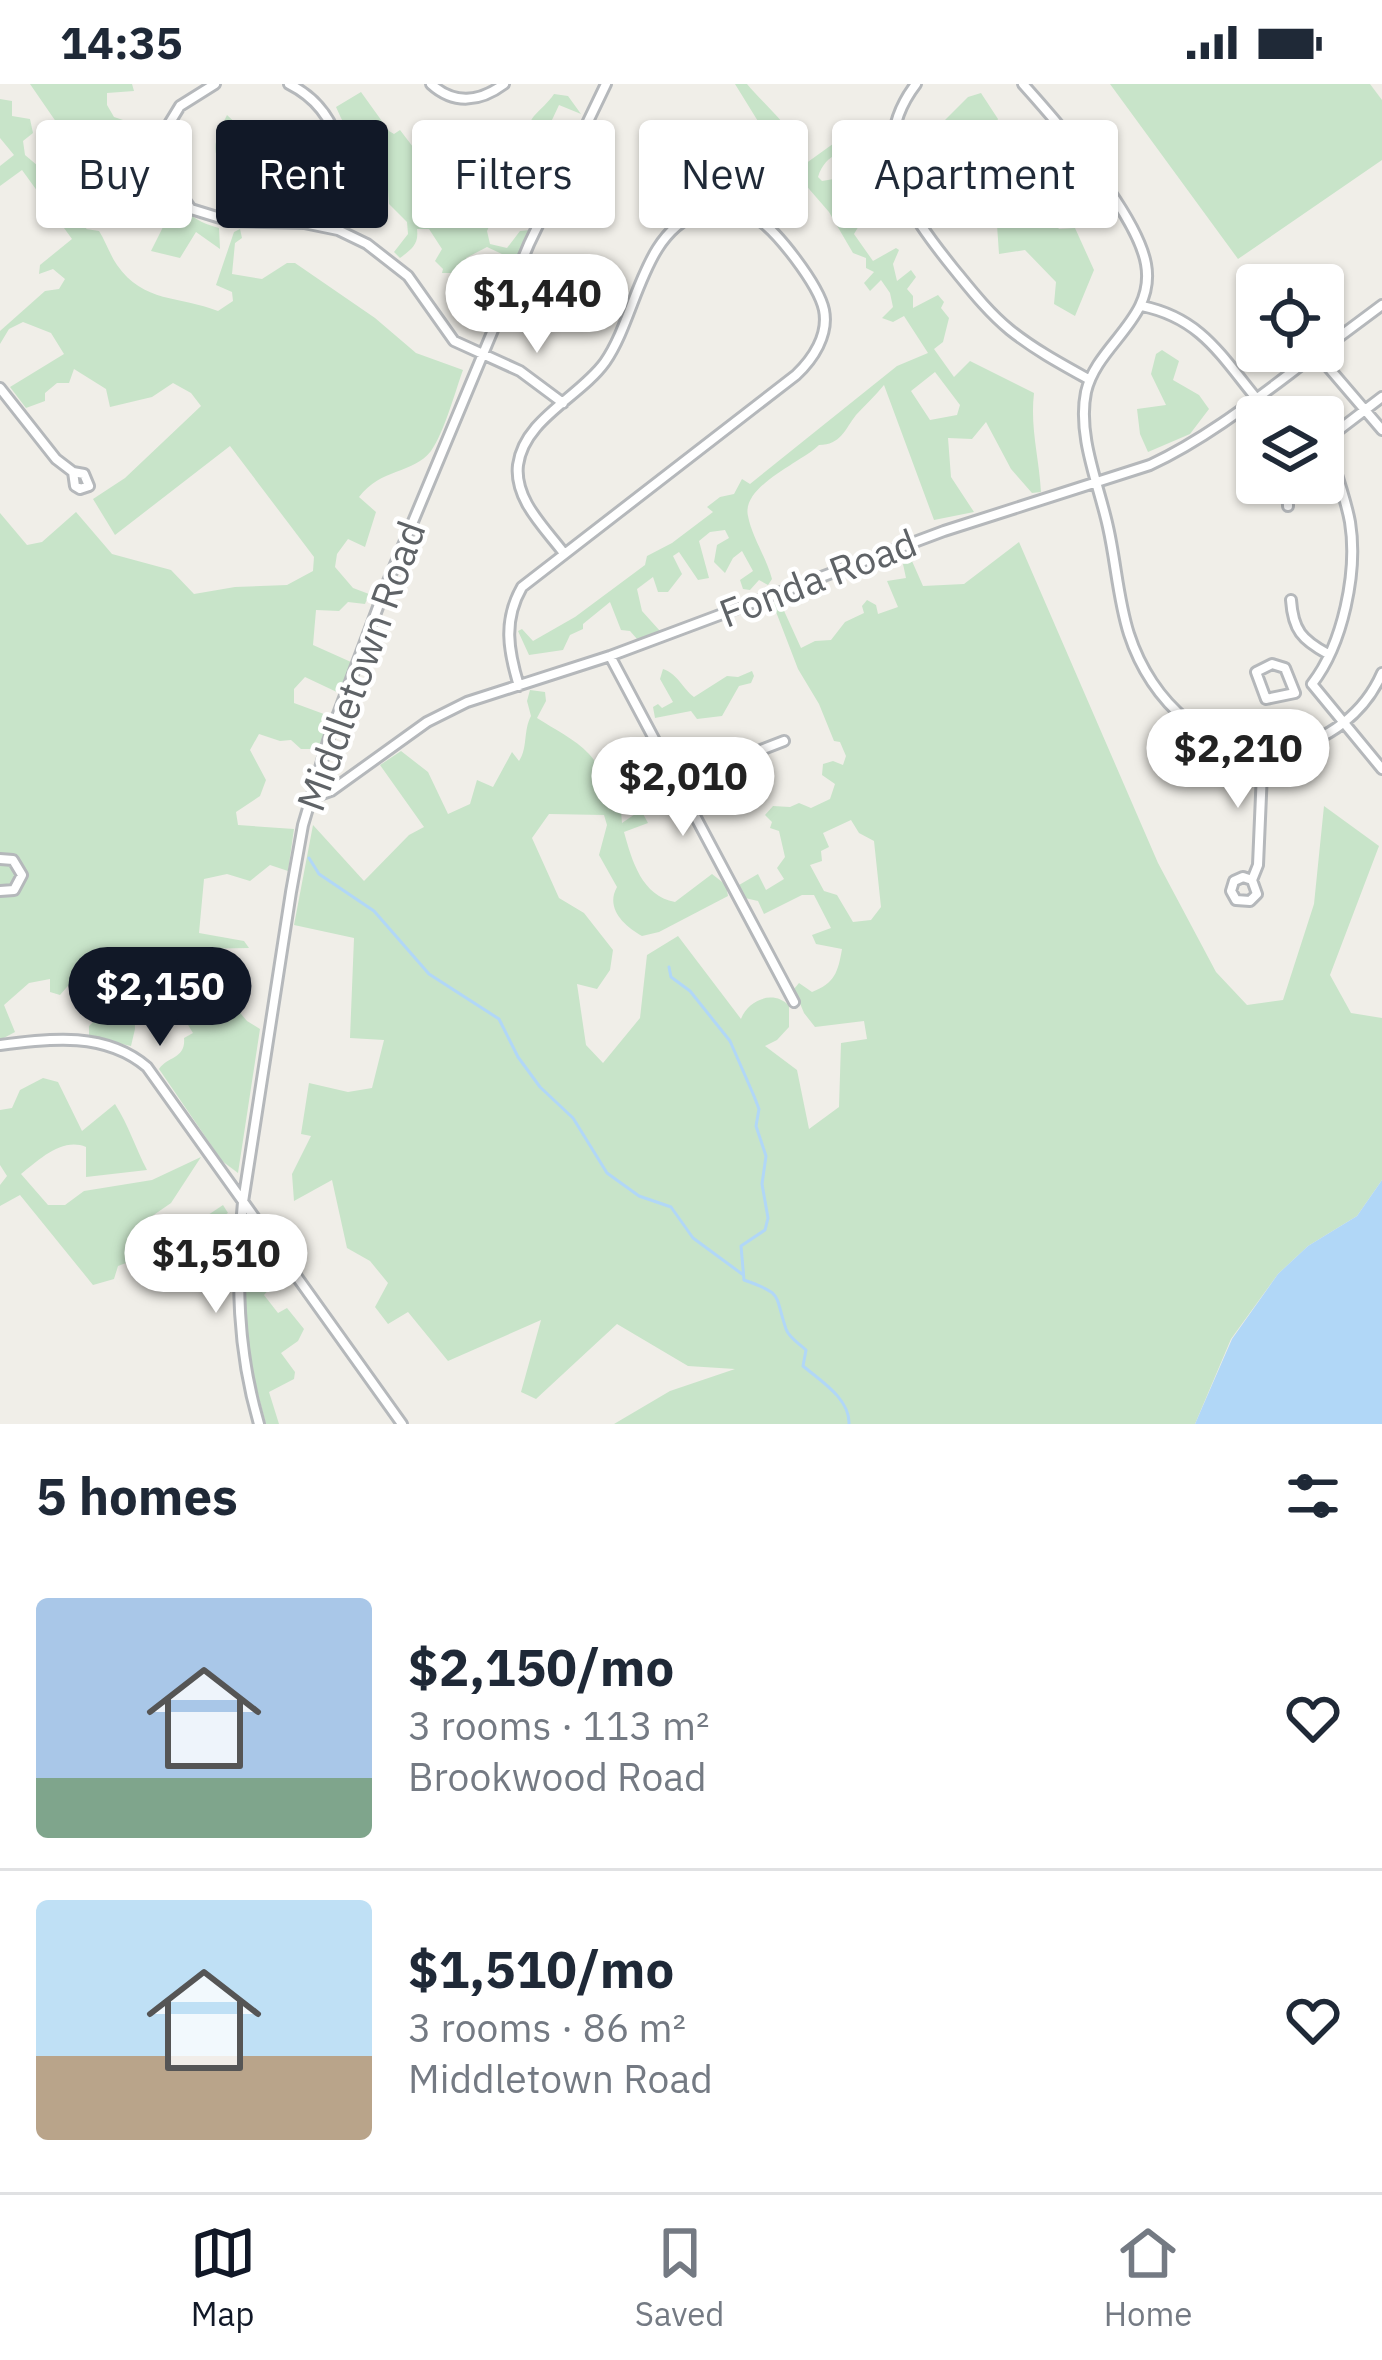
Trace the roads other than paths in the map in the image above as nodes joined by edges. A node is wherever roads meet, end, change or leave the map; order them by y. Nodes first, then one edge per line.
1 (215, 84) edge
2 (290, 84) edge
3 (431, 84) edge
4 (504, 84) edge
5 (605, 84) edge
6 (916, 84) edge
7 (1023, 84) edge
8 (673, 228) edge
9 (767, 228) edge
10 (338, 230) junction
11 (1382, 305) edge
12 (1142, 306) junction
13 (1344, 333) edge
14 (482, 355) junction
15 (1291, 372) edge
16 (1336, 372) edge
17 (1090, 380) junction
18 (0, 388) edge
19 (1254, 396) edge
20 (1259, 396) edge
21 (1382, 397) edge
22 (563, 403) junction
23 (1365, 411) junction
24 (1236, 412) edge
25 (1344, 427) edge
26 (1382, 430) edge
27 (73, 472) dead end
28 (1097, 481) junction
29 (1343, 504) edge
30 (563, 552) junction
31 (1291, 600) dead end
32 (1328, 655) junction
33 (610, 656) junction
34 (1382, 673) edge
35 (1312, 684) junction
36 (518, 686) junction
37 (1294, 693) junction
38 (1344, 722) junction
39 (784, 741) dead end
40 (1263, 749) junction
41 (1382, 769) edge
42 (677, 782) junction
43 (311, 798) junction
44 (0, 860) edge
45 (1252, 880) dead end
46 (0, 891) edge
47 (794, 1002) dead end
48 (0, 1045) edge
49 (243, 1202) junction
50 (259, 1424) edge
51 (402, 1424) edge

1 - 10 street
2 - 10 street
3 - 4 street
5 - 14 street, Middletown Road
6 - 17 street
7 - 12 street
8 - 22 street
9 - 30 street
10 - 14 street
11 - 13 street, Fonda Road
12 - 17 street
12 - 19 street
14 - 22 street
14 - 43 street, Middletown Road
15 - 20 street, Fonda Road
16 - 23 street
17 - 28 street
18 - 27 street
21 - 23 street
22 - 30 street
23 - 25 street
23 - 26 street
24 - 28 street, Fonda Road
28 - 33 street, Fonda Road
28 - 40 street
29 - 32 street
30 - 36 street
31 - 32 street
32 - 35 street
33 - 36 street, Fonda Road
33 - 42 street
34 - 38 street
35 - 37 street
35 - 38 street
36 - 43 street, Fonda Road
37 - 37 street
38 - 40 street
38 - 41 street
39 - 42 street
40 - 45 street
42 - 47 street
43 - 49 street, Middletown Road
44 - 46 street
48 - 49 street
49 - 50 street, Middletown Road
49 - 51 street

